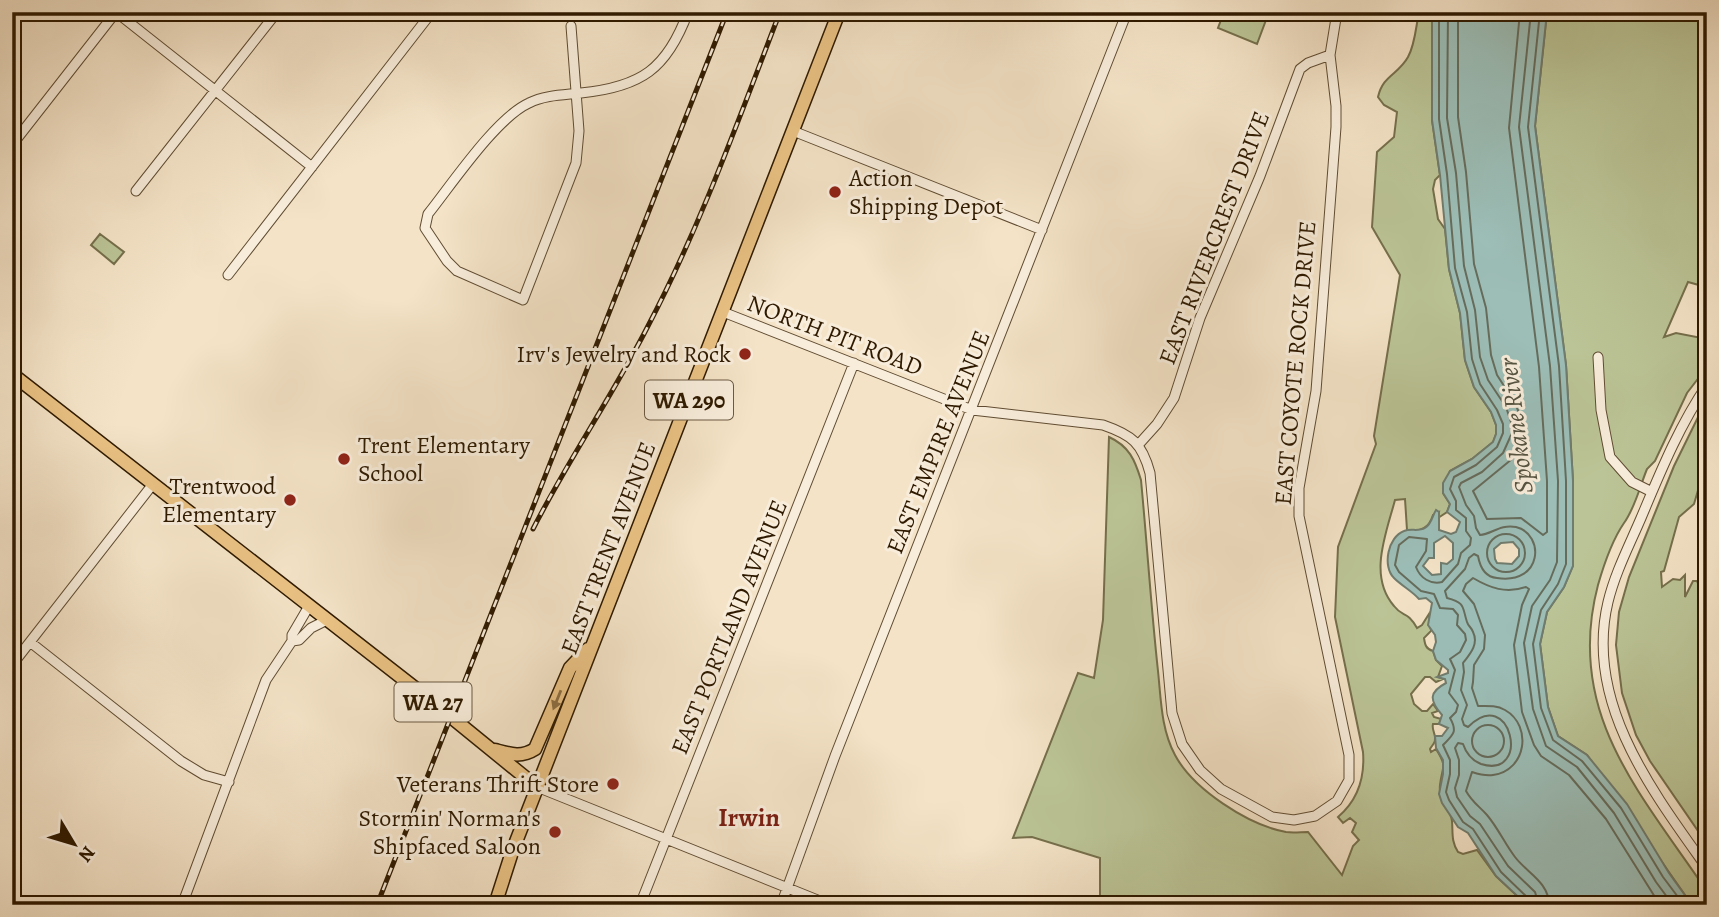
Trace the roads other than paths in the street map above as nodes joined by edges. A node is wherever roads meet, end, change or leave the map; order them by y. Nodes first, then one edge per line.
1 (116, 12) edge
2 (276, 12) edge
3 (432, 12) edge
4 (688, 12) edge
5 (839, 12) edge
6 (1126, 12) edge
7 (1337, 12) edge
8 (571, 26) dead end
9 (1330, 55) junction
10 (214, 91) junction
11 (577, 93) junction
12 (793, 131) junction
13 (12, 145) edge
14 (312, 167) junction
15 (136, 191) dead end
16 (1042, 230) junction
17 (228, 275) dead end
18 (723, 312) junction
19 (1598, 357) dead end
20 (854, 363) junction
21 (12, 374) edge
22 (1707, 385) edge
23 (972, 410) junction
24 (1139, 444) junction
25 (153, 484) junction
26 (1652, 492) junction
27 (309, 606) junction
28 (327, 620) junction
29 (292, 641) junction
30 (30, 642) junction
31 (593, 643) junction
32 (12, 665) edge
33 (492, 750) junction
34 (229, 782) junction
35 (537, 787) junction
36 (665, 841) junction
37 (1707, 868) edge
38 (788, 888) junction
39 (182, 905) edge
40 (495, 905) edge
41 (640, 905) edge
42 (781, 905) edge
43 (830, 905) edge

1 - 10 street
1 - 13 street
2 - 10 street
3 - 14 street
4 - 11 street
5 - 12 main road, EAST TRENT AVENUE / WA 290
6 - 16 street, EAST EMPIRE AVENUE
7 - 9 street, EAST COYOTE ROCK DRIVE
8 - 11 street
9 - 24 street, EAST RIVERCREST DRIVE
9 - 24 street, EAST COYOTE ROCK DRIVE
10 - 14 street
10 - 15 street
11 - 11 street
12 - 16 street
12 - 18 main road, EAST TRENT AVENUE / WA 290
14 - 17 street
16 - 23 street, EAST EMPIRE AVENUE
18 - 20 street, NORTH PIT ROAD
18 - 31 main road, EAST TRENT AVENUE / WA 290
19 - 26 street
20 - 23 street, NORTH PIT ROAD
20 - 36 street, EAST PORTLAND AVENUE
21 - 25 main road, WA 27
22 - 26 street
23 - 24 street
23 - 38 street, EAST EMPIRE AVENUE
25 - 27 main road, WA 27
25 - 30 street
26 - 37 street
27 - 28 main road, WA 27
27 - 29 street
28 - 29 street
28 - 33 main road, WA 27
29 - 34 street
30 - 32 street
30 - 34 street
31 -> 33 main road
31 - 35 main road, EAST TRENT AVENUE / WA 290
33 - 35 main road, WA 27
34 - 39 street
35 - 36 street
35 - 40 main road, EAST TRENT AVENUE / WA 290
36 - 38 street
36 - 41 street, EAST PORTLAND AVENUE
38 - 42 street, EAST EMPIRE AVENUE
38 - 43 street

